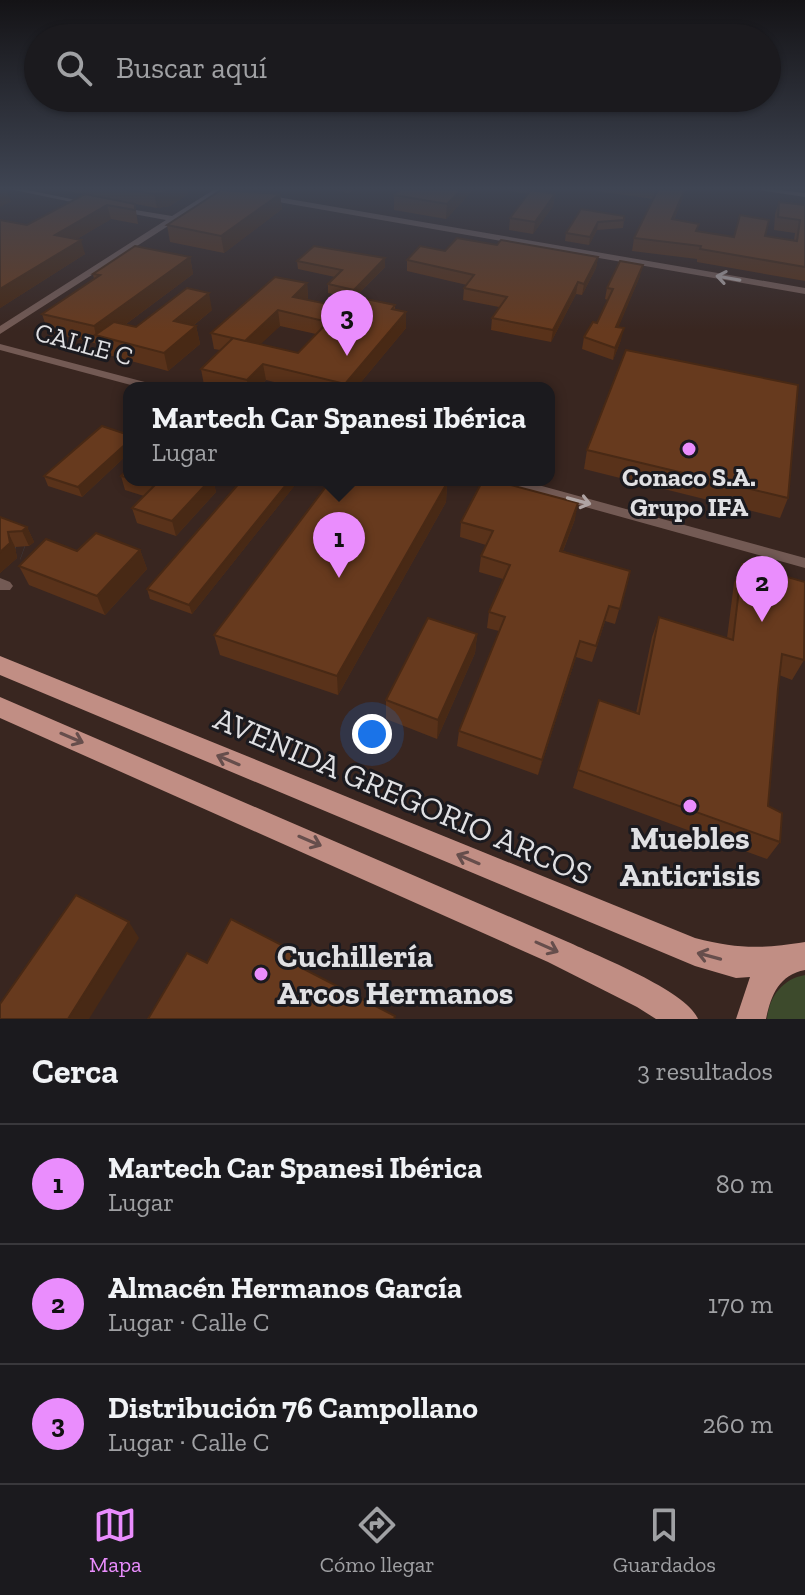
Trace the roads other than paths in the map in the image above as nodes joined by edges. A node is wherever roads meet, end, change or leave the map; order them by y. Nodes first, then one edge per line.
1 (146, 237) edge
2 (493, 237) edge
3 (805, 291) edge
4 (0, 331) edge
5 (0, 347) edge
6 (133, 382) edge
7 (526, 486) edge
8 (805, 563) edge
9 (0, 665) edge
10 (0, 707) edge
11 (797, 954) edge
12 (683, 1019) edge
13 (751, 1019) edge

1 - 4 street
3 -> 2 street
5 - 6 street, CALLE C
7 -> 8 street
11 -> 9 main road, AVENIDA GREGORIO ARCOS
10 -> 12 main road
11 - 13 main road

